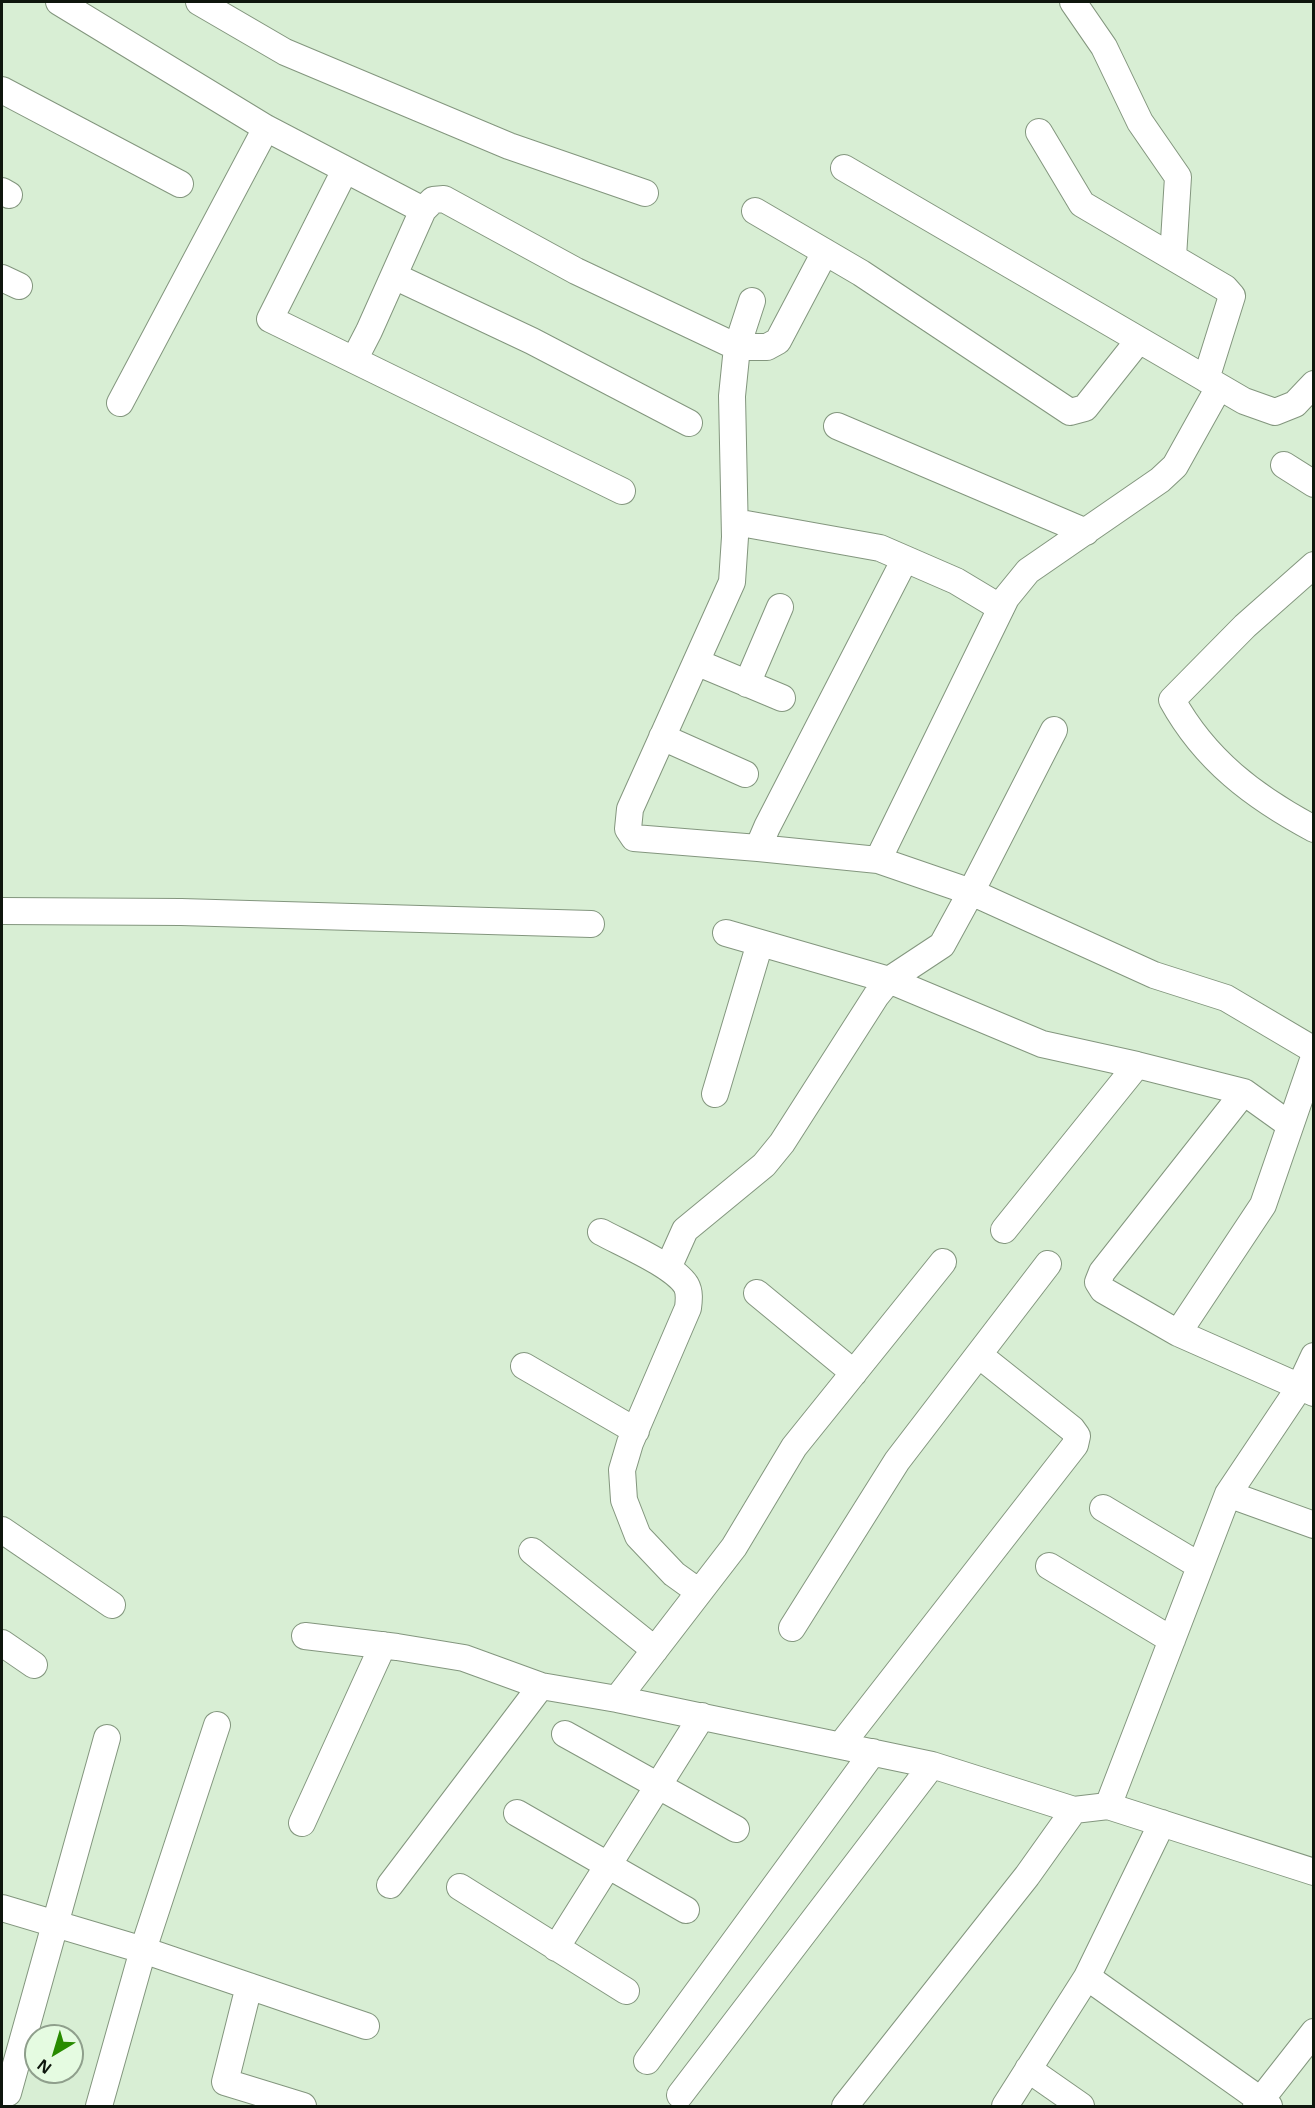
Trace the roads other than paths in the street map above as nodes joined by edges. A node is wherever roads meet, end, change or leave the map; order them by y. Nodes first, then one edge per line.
1 (59, 2) edge
2 (199, 2) edge
3 (1073, 2) edge
4 (2, 90) edge
5 (266, 128) junction
6 (1039, 132) dead end
7 (844, 168) dead end
8 (345, 170) junction
9 (180, 184) dead end
10 (645, 193) dead end
11 (423, 210) junction
12 (755, 211) dead end
13 (825, 252) junction
14 (1173, 257) junction
15 (394, 276) junction
16 (752, 301) dead end
17 (1139, 340) junction
18 (737, 347) junction
19 (354, 360) junction
20 (1212, 383) junction
21 (1314, 384) edge
22 (120, 403) dead end
23 (689, 423) dead end
24 (837, 426) dead end
25 (1284, 465) dead end
26 (1314, 484) edge
27 (622, 491) dead end
28 (735, 522) junction
29 (1086, 532) junction
30 (905, 559) junction
31 (1314, 566) edge
32 (780, 607) dead end
33 (1001, 608) junction
34 (696, 662) junction
35 (747, 684) junction
36 (782, 699) dead end
37 (1054, 730) dead end
38 (662, 737) junction
39 (745, 774) dead end
40 (1314, 829) edge
41 (759, 848) junction
42 (878, 860) junction
43 (971, 892) junction
44 (2, 911) edge
45 (591, 924) dead end
46 (726, 933) dead end
47 (760, 943) junction
48 (889, 980) junction
49 (1314, 1050) edge
50 (1314, 1057) edge
51 (1137, 1065) junction
52 (1244, 1092) junction
53 (715, 1094) dead end
54 (1290, 1125) junction
55 (1004, 1230) dead end
56 (601, 1232) dead end
57 (943, 1262) dead end
58 (1048, 1264) dead end
59 (668, 1268) junction
60 (757, 1293) dead end
61 (1178, 1333) junction
62 (979, 1355) junction
63 (1314, 1356) edge
64 (524, 1366) dead end
65 (854, 1373) junction
66 (1306, 1390) edge
67 (636, 1431) junction
68 (1228, 1494) junction
69 (1103, 1508) dead end
70 (1314, 1525) edge
71 (2, 1530) edge
72 (532, 1551) dead end
73 (1049, 1566) dead end
74 (1200, 1566) junction
75 (699, 1592) junction
76 (111, 1605) dead end
77 (792, 1628) dead end
78 (305, 1636) dead end
79 (1172, 1640) junction
80 (2, 1643) edge
81 (383, 1645) junction
82 (655, 1650) junction
83 (34, 1665) dead end
84 (541, 1686) junction
85 (617, 1699) junction
86 (702, 1716) junction
87 (217, 1725) dead end
88 (565, 1734) dead end
89 (107, 1738) dead end
90 (841, 1745) junction
91 (873, 1752) junction
92 (933, 1765) junction
93 (658, 1785) junction
94 (1108, 1806) junction
95 (1074, 1810) junction
96 (517, 1813) dead end
97 (302, 1823) dead end
98 (1162, 1823) junction
99 (736, 1828) dead end
100 (608, 1865) junction
101 (1314, 1872) edge
102 (390, 1885) dead end
103 (460, 1887) dead end
104 (2, 1908) edge
105 (686, 1910) dead end
106 (54, 1923) junction
107 (556, 1948) junction
108 (143, 1950) junction
109 (1087, 1977) junction
110 (249, 1986) junction
111 (626, 1991) dead end
112 (366, 2026) dead end
113 (1314, 2032) edge
114 (647, 2061) dead end
115 (1028, 2069) junction
116 (8, 2093) dead end
117 (680, 2095) dead end
118 (1262, 2104) edge
119 (99, 2106) edge
120 (303, 2106) edge
121 (845, 2106) edge
122 (1005, 2106) edge
123 (1081, 2106) edge

1 - 5 street
2 - 10 street
3 - 14 street
4 - 9 street
5 - 8 street
5 - 22 street
6 - 14 street
7 - 17 street
8 - 11 street
8 - 19 street
11 - 15 street
11 - 18 street
12 - 13 street
13 - 17 street
13 - 18 street
14 - 20 street
15 - 19 street
15 - 23 street
16 - 18 street
17 - 20 street
18 - 28 street
19 - 27 street
20 - 21 street
20 - 29 street
24 - 29 street
25 - 26 street
28 - 30 street
28 - 34 street
29 - 33 street
30 - 33 street
30 - 41 street
31 - 40 street
32 - 35 street
33 - 42 street
34 - 35 street
34 - 38 street
35 - 36 street
37 - 43 street
38 - 39 street
38 - 41 street
41 - 42 street
42 - 43 street
43 - 48 street
43 - 49 street
44 - 45 street
46 - 47 street
47 - 48 street
47 - 53 street
48 - 51 street
48 - 59 street
50 - 54 street
51 - 52 street
51 - 55 street
52 - 54 street
52 - 61 street
54 - 61 street
56 - 59 street
57 - 65 street
58 - 62 street
59 - 67 street
60 - 65 street
61 - 66 street
62 - 77 street
62 - 90 street
63 - 66 street
64 - 67 street
65 - 75 street
66 - 68 street
67 - 75 street
68 - 70 street
68 - 74 street
69 - 74 street
71 - 76 street
72 - 82 street
73 - 79 street
74 - 79 street
75 - 82 street
78 - 81 street
79 - 94 street
80 - 83 street
81 - 84 street
81 - 97 street
82 - 85 street
84 - 85 street
84 - 102 street
85 - 86 street
86 - 90 street
86 - 93 street
87 - 108 street
88 - 93 street
89 - 106 street
90 - 91 street
91 - 92 street
91 - 114 street
92 - 95 street
92 - 117 street
93 - 99 street
93 - 100 street
94 - 95 street
94 - 98 street
95 - 121 street
96 - 100 street
98 - 101 street
98 - 109 street
100 - 105 street
100 - 107 street
103 - 107 street
104 - 106 street
106 - 108 street
106 - 116 street
107 - 111 street
108 - 110 street
108 - 119 street
109 - 115 street
109 - 118 street
110 - 112 street
110 - 120 street
113 - 118 street
115 - 122 street
115 - 123 street

